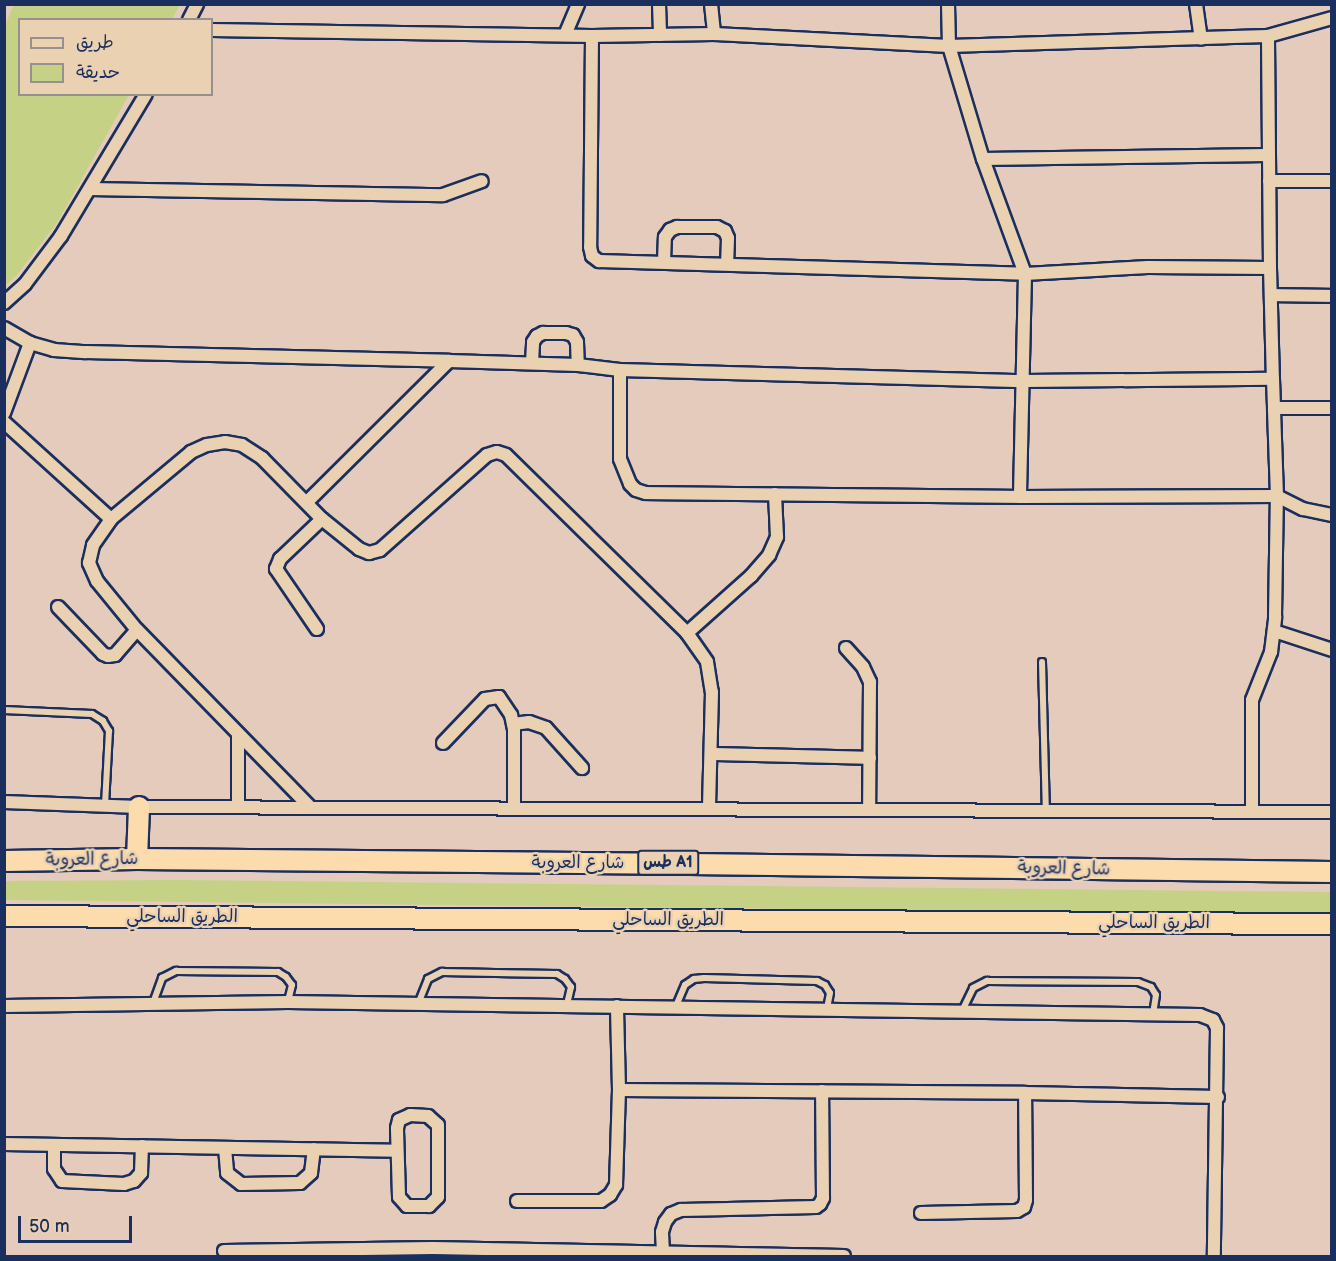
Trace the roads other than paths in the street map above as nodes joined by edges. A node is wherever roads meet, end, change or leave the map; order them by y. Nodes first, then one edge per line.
1 (197, 4) edge
2 (578, 4) edge
3 (659, 4) edge
4 (711, 4) edge
5 (948, 4) edge
6 (1196, 4) edge
7 (190, 18) edge
8 (1332, 18) edge
9 (213, 30) edge
10 (714, 34) junction
11 (565, 35) junction
12 (660, 35) junction
13 (592, 36) junction
14 (1268, 36) junction
15 (1201, 39) junction
16 (949, 46) junction
17 (145, 96) edge
18 (1268, 155) junction
19 (983, 159) junction
20 (1332, 180) edge
21 (482, 181) dead end
22 (1269, 181) junction
23 (90, 189) junction
24 (664, 262) junction
25 (727, 263) junction
26 (1270, 268) junction
27 (1025, 274) junction
28 (1271, 295) junction
29 (1332, 296) edge
30 (4, 303) edge
31 (4, 328) edge
32 (30, 343) junction
33 (449, 361) junction
34 (532, 363) junction
35 (578, 365) junction
36 (620, 370) junction
37 (1273, 379) junction
38 (1024, 381) junction
39 (1274, 408) junction
40 (1332, 408) edge
41 (4, 413) edge
42 (4, 422) edge
43 (775, 494) junction
44 (1020, 496) junction
45 (1277, 496) junction
46 (307, 502) junction
47 (1332, 515) edge
48 (111, 519) junction
49 (322, 519) junction
50 (58, 607) dead end
51 (317, 629) dead end
52 (137, 630) junction
53 (1274, 631) junction
54 (687, 633) junction
55 (846, 648) dead end
56 (1332, 650) edge
57 (1042, 663) dead end
58 (4, 710) edge
59 (513, 724) junction
60 (238, 735) junction
61 (443, 743) dead end
62 (711, 754) junction
63 (870, 758) junction
64 (582, 768) dead end
65 (4, 802) edge
66 (105, 806) junction
67 (238, 806) junction
68 (139, 807) junction
69 (310, 807) junction
70 (514, 808) junction
71 (709, 809) junction
72 (869, 810) junction
73 (1046, 811) junction
74 (1252, 812) junction
75 (1332, 812) edge
76 (136, 859) junction
77 (4, 861) edge
78 (1332, 872) edge
79 (4, 916) edge
80 (1332, 924) edge
81 (288, 1002) junction
82 (153, 1003) junction
83 (418, 1004) junction
84 (567, 1005) junction
85 (4, 1006) edge
86 (617, 1006) junction
87 (675, 1006) junction
88 (827, 1009) junction
89 (962, 1012) junction
90 (1153, 1014) junction
91 (619, 1090) junction
92 (822, 1091) junction
93 (1025, 1093) junction
94 (1218, 1097) junction
95 (4, 1144) edge
96 (54, 1146) junction
97 (142, 1146) junction
98 (225, 1148) junction
99 (314, 1149) junction
100 (397, 1151) junction
101 (517, 1201) dead end
102 (921, 1213) dead end
103 (224, 1251) dead end
104 (663, 1252) junction
105 (843, 1257) edge
106 (1214, 1257) edge

1 - 7 street
2 - 11 street
3 - 12 street
4 - 10 street
5 - 16 street
6 - 15 street
8 - 14 street
9 - 11 street
10 - 12 street
10 - 16 street
11 - 13 street
12 - 13 street
13 - 24 street
14 - 15 street
14 - 18 street
15 - 16 street
16 - 19 street
17 - 23 street
18 - 19 street
18 - 22 street
19 - 27 street
20 - 22 street
21 - 23 street
22 - 26 street
23 - 30 street
24 - 25 street
24 - 25 street
25 - 27 street
26 - 27 street
26 - 28 street
27 - 38 street
28 - 29 street
28 - 37 street
31 - 32 street
32 - 33 street
32 - 41 street
33 - 34 street
33 - 46 street
34 - 35 street
34 - 35 street
35 - 36 street
36 - 38 street
36 - 43 street
37 - 38 street
37 - 39 street
38 - 44 street
39 - 40 street
39 - 45 street
42 - 48 street
43 - 44 street
43 - 54 street
44 - 45 street
45 - 47 street
45 - 53 street
46 - 48 street
46 - 49 street
48 - 52 street
49 - 51 street
49 - 54 street
50 - 52 street
52 - 60 street
53 - 56 street
53 - 74 street
54 - 62 street
55 - 63 street
57 - 73 lane
58 - 66 lane
59 - 61 street
59 - 64 street
59 - 70 street
60 - 67 street
60 - 69 street
62 - 63 street
62 - 71 street
63 - 72 street
65 - 66 street
66 - 68 street
67 - 68 street
67 - 69 street
68 - 76 highway
69 - 70 street
70 - 71 street
71 - 72 street
72 - 73 street
73 - 74 street
74 - 75 street
76 - 77 highway, شارع العروبة / طس A1
76 - 78 highway, شارع العروبة / طس A1
79 - 80 highway, الطريق الساحلي
81 - 82 street
81 - 82 lane
81 - 83 street
82 - 85 street
83 - 84 street
83 - 84 lane
84 - 86 street
86 - 87 street
86 - 91 street
87 - 88 street
87 - 88 lane
88 - 89 street
89 - 90 street
89 - 90 lane
90 - 94 street
91 - 92 street
91 - 101 street
92 - 93 street
92 - 104 street
93 - 94 street
93 - 102 street
94 - 106 street
95 - 96 street
96 - 97 street
96 - 97 street
97 - 98 street
98 - 99 street
98 - 99 street
99 - 100 street
100 - 100 street
103 - 104 street
104 - 105 street

